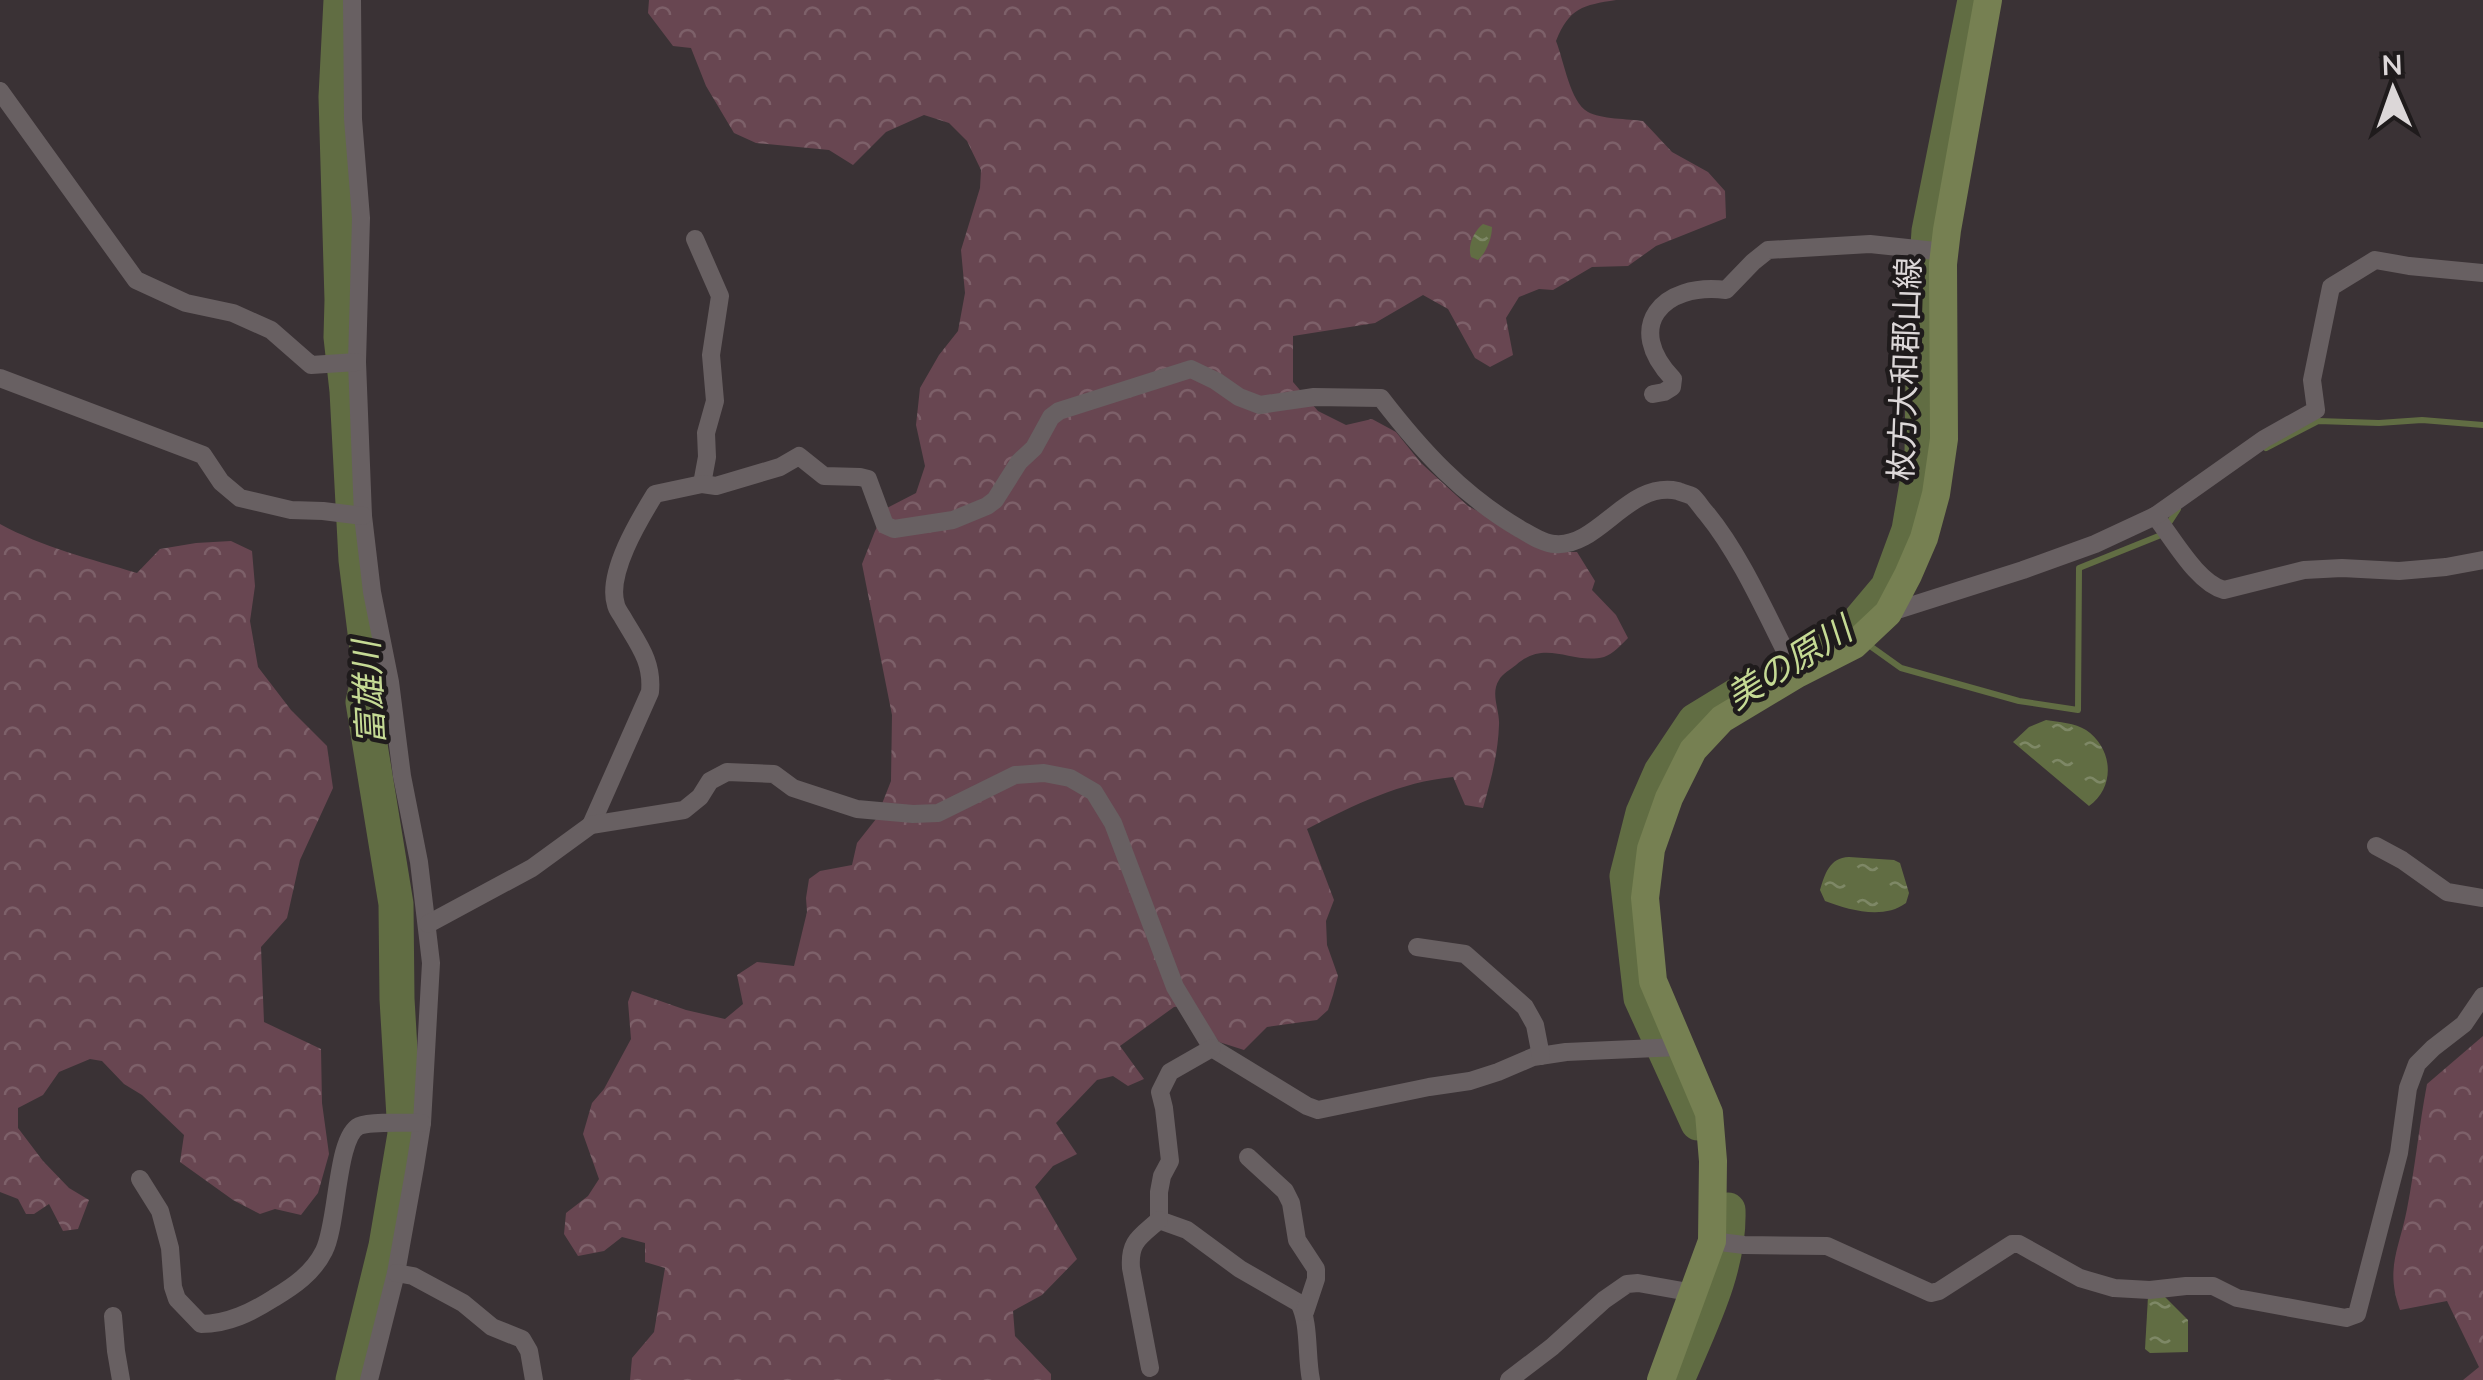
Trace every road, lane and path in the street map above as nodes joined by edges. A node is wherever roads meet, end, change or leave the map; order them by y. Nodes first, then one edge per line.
1 (352, 0) edge
2 (1988, 0) edge
3 (0, 92) edge
4 (695, 238) dead end
5 (1945, 252) junction
6 (2483, 272) edge
7 (353, 362) junction
8 (0, 378) edge
9 (1653, 394) dead end
10 (702, 484) junction
11 (364, 516) junction
12 (2156, 516) junction
13 (2483, 560) edge
14 (1888, 613) junction
15 (1798, 674) junction
16 (590, 825) junction
17 (2376, 846) dead end
18 (2483, 898) edge
19 (428, 924) junction
20 (1418, 947) dead end
21 (2483, 996) edge
22 (1679, 1047) junction
23 (1212, 1048) junction
24 (1541, 1056) junction
25 (422, 1123) junction
26 (1248, 1157) dead end
27 (140, 1180) dead end
28 (1159, 1220) junction
29 (1712, 1242) junction
30 (396, 1273) junction
31 (1694, 1293) junction
32 (1305, 1312) junction
33 (114, 1316) dead end
34 (1150, 1368) dead end
35 (122, 1380) edge
36 (369, 1380) edge
37 (534, 1380) edge
38 (1311, 1380) edge
39 (1509, 1380) edge
40 (1661, 1380) edge

1 - 7 street
2 - 5 main road, 枚方大和郡山線
3 - 7 street
4 - 10 street
5 - 9 street
5 - 14 main road, 枚方大和郡山線
6 - 12 street
7 - 11 street
8 - 11 street
10 - 15 street
10 - 16 street
11 - 19 street
12 - 13 street
12 - 14 street
14 - 15 main road, 枚方大和郡山線
15 - 22 main road, 枚方大和郡山線
16 - 19 street
16 - 23 street
17 - 18 street
19 - 25 street
20 - 24 street
21 - 29 street
22 - 24 street
22 - 29 main road, 枚方大和郡山線
23 - 24 street
23 - 28 street
25 - 27 street
25 - 30 street
26 - 32 street
28 - 32 street
28 - 34 street
29 - 31 main road, 枚方大和郡山線
30 - 36 street
30 - 37 street
31 - 39 street
31 - 40 main road, 枚方大和郡山線
32 - 38 street
33 - 35 street

